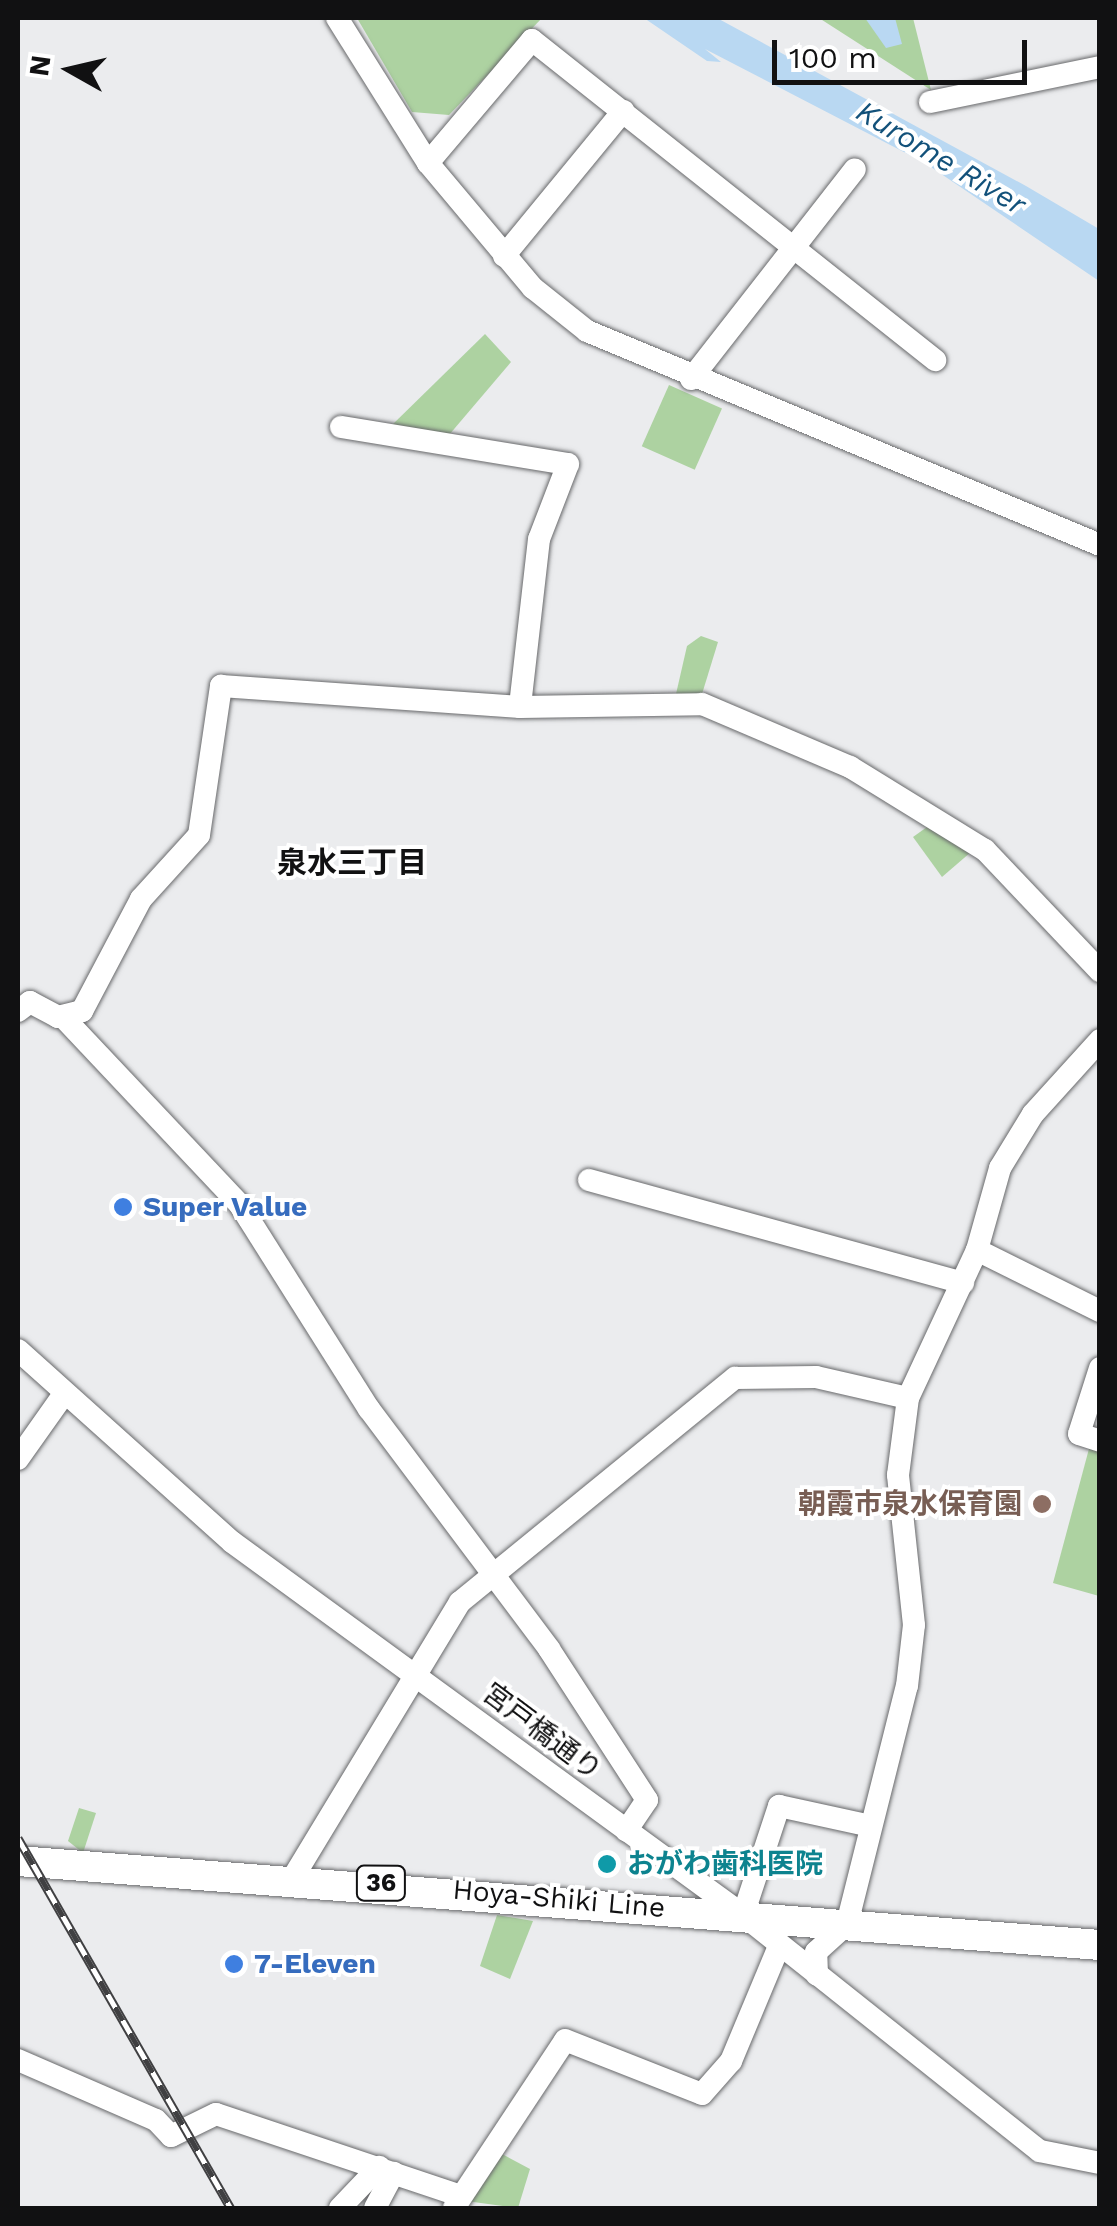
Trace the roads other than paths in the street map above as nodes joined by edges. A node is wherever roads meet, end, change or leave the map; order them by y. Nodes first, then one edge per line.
1 (337, 18) edge
2 (1100, 67) edge
3 (930, 102) dead end
4 (624, 111) junction
5 (428, 163) junction
6 (856, 169) dead end
7 (795, 245) junction
8 (504, 256) junction
9 (935, 360) dead end
10 (691, 378) junction
11 (341, 427) dead end
12 (1100, 544) edge
13 (520, 708) junction
14 (1100, 971) edge
15 (18, 1010) edge
16 (63, 1017) junction
17 (1100, 1040) edge
18 (589, 1180) dead end
19 (977, 1250) junction
20 (963, 1283) junction
21 (1100, 1311) edge
22 (18, 1350) edge
23 (1100, 1368) edge
24 (64, 1394) junction
25 (908, 1398) junction
26 (1100, 1441) edge
27 (18, 1459) edge
28 (492, 1570) junction
29 (414, 1674) junction
30 (871, 1826) junction
31 (626, 1832) junction
32 (18, 1861) edge
33 (294, 1876) junction
34 (743, 1915) junction
35 (847, 1924) junction
36 (1100, 1945) edge
37 (779, 1946) junction
38 (817, 1975) junction
39 (18, 2060) edge
40 (1100, 2163) edge
41 (379, 2185) edge
42 (458, 2202) edge
43 (343, 2205) edge

1 - 5 street
2 - 3 street
4 - 5 street
4 - 7 street
4 - 8 street
5 - 8 street
6 - 7 street
7 - 9 street
7 - 10 street
8 - 10 street
10 - 12 street
11 - 13 street
13 - 14 street
13 - 16 street
15 - 16 street
16 - 28 street
17 - 19 street
18 - 20 street
19 - 20 street
19 - 21 street
20 - 25 street
22 - 24 street, 宮戸橋通り
23 - 26 street
24 - 27 street
24 - 29 street, 宮戸橋通り
25 - 28 street
25 - 30 street
28 - 29 street
28 - 31 street
29 - 31 street, 宮戸橋通り
29 - 33 street
30 - 34 street
30 - 35 street
31 - 34 street, 宮戸橋通り
32 - 33 main road, Hoya-Shiki Line / 36
33 - 34 main road, Hoya-Shiki Line / 36
34 - 35 main road, Hoya-Shiki Line / 36
34 - 37 street, 宮戸橋通り
35 - 36 main road, Hoya-Shiki Line / 36
35 - 38 street
37 - 38 street, 宮戸橋通り
37 - 42 street
38 - 40 street, 宮戸橋通り
39 - 41 street
41 - 42 street
41 - 43 street

